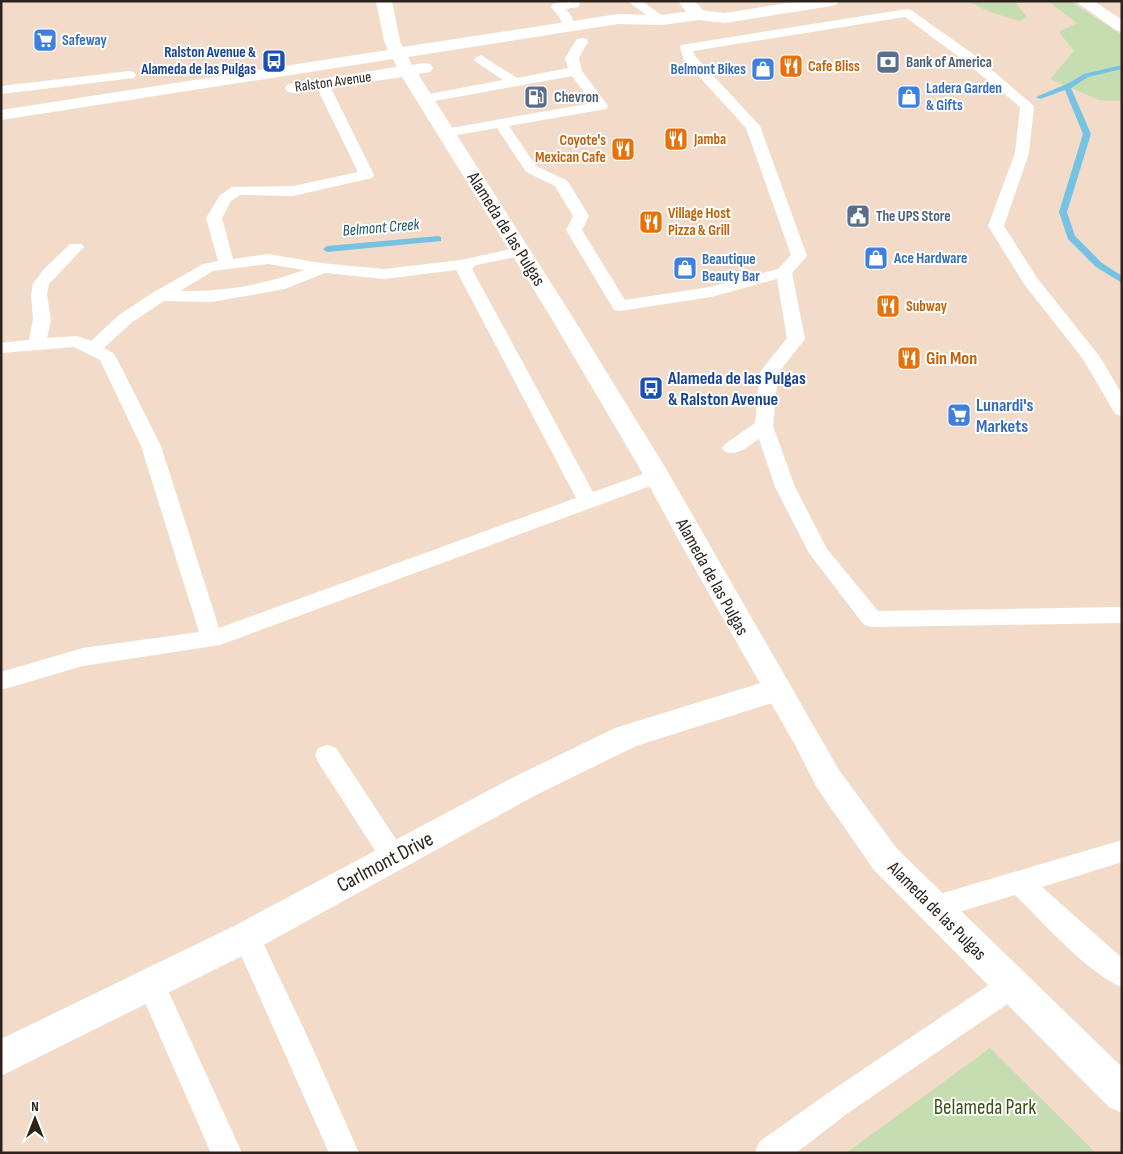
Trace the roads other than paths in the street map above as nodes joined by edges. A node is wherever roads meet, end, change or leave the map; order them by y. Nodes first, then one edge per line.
1 (384, 1) edge
2 (633, 1) edge
3 (686, 1) edge
4 (831, 1) edge
5 (1083, 1) edge
6 (716, 2) dead end
7 (574, 4) dead end
8 (699, 15) junction
9 (662, 20) junction
10 (568, 27) junction
11 (1122, 27) edge
12 (628, 35) dead end
13 (600, 39) dead end
14 (582, 42) junction
15 (563, 46) dead end
16 (397, 53) junction
17 (505, 55) dead end
18 (481, 59) junction
19 (463, 62) dead end
20 (436, 66) dead end
21 (407, 71) junction
22 (575, 71) junction
23 (128, 75) dead end
24 (513, 81) junction
25 (322, 84) junction
26 (1, 90) edge
27 (277, 90) dead end
28 (424, 99) junction
29 (1, 115) edge
30 (500, 124) junction
31 (445, 133) junction
32 (76, 247) dead end
33 (520, 252) junction
34 (465, 264) junction
35 (227, 265) junction
36 (321, 268) junction
37 (784, 272) junction
38 (160, 296) junction
39 (37, 345) junction
40 (1, 348) edge
41 (93, 349) junction
42 (1122, 410) edge
43 (764, 426) junction
44 (732, 448) dead end
45 (657, 476) junction
46 (588, 502) junction
47 (1122, 615) edge
48 (212, 639) junction
49 (1, 682) edge
50 (777, 690) junction
51 (326, 755) dead end
52 (1122, 851) edge
53 (394, 858) junction
54 (1019, 882) junction
55 (933, 908) junction
56 (246, 937) junction
57 (1122, 974) edge
58 (151, 984) junction
59 (1012, 985) junction
60 (1, 1058) edge
61 (1122, 1094) edge
62 (228, 1153) edge
63 (344, 1153) edge
64 (770, 1153) edge

1 - 16 main road, Alameda de las Pulgas
2 - 9 lane
3 - 8 main road
4 - 8 main road, Ralston Avenue
5 - 11 main road
6 - 8 main road, Ralston Avenue
7 - 10 lane
8 - 9 main road, Ralston Avenue
9 - 10 main road, Ralston Avenue
9 - 12 main road, Ralston Avenue
10 - 16 main road, Ralston Avenue
13 - 14 main road
14 - 15 main road
14 - 22 lane
16 - 21 main road, Alameda de las Pulgas
16 - 29 main road, Ralston Avenue
17 - 18 main road
18 - 19 main road
18 - 24 lane
20 - 21 main road, Ralston Avenue
21 - 25 main road, Ralston Avenue
21 - 28 main road, Alameda de las Pulgas
22 - 24 lane
22 - 30 lane
23 - 26 lane
24 - 28 lane
25 - 27 main road, Ralston Avenue
25 - 35 lane
28 - 31 main road, Alameda de las Pulgas
30 - 31 lane
30 - 37 lane
31 - 33 main road, Alameda de las Pulgas
32 - 39 lane
33 - 34 lane
33 - 45 main road, Alameda de las Pulgas
34 - 36 lane
34 - 46 lane
35 - 36 lane
35 - 38 lane
36 - 38 lane
37 - 42 lane
37 - 43 lane
38 - 41 lane
39 - 40 lane
39 - 41 lane
41 - 48 lane
43 - 44 lane
43 - 47 lane
45 - 46 lane
45 - 50 main road, Alameda de las Pulgas
46 - 48 lane
48 - 49 lane
50 - 53 main road, Carlmont Drive
50 - 55 main road, Alameda de las Pulgas
51 - 53 lane
52 - 54 lane
53 - 56 main road, Carlmont Drive
54 - 55 lane
54 - 57 lane
55 - 59 main road, Alameda de las Pulgas
56 - 58 main road, Carlmont Drive
56 - 63 lane
58 - 60 main road, Carlmont Drive
58 - 62 lane
59 - 61 main road, Alameda de las Pulgas
59 - 64 lane

